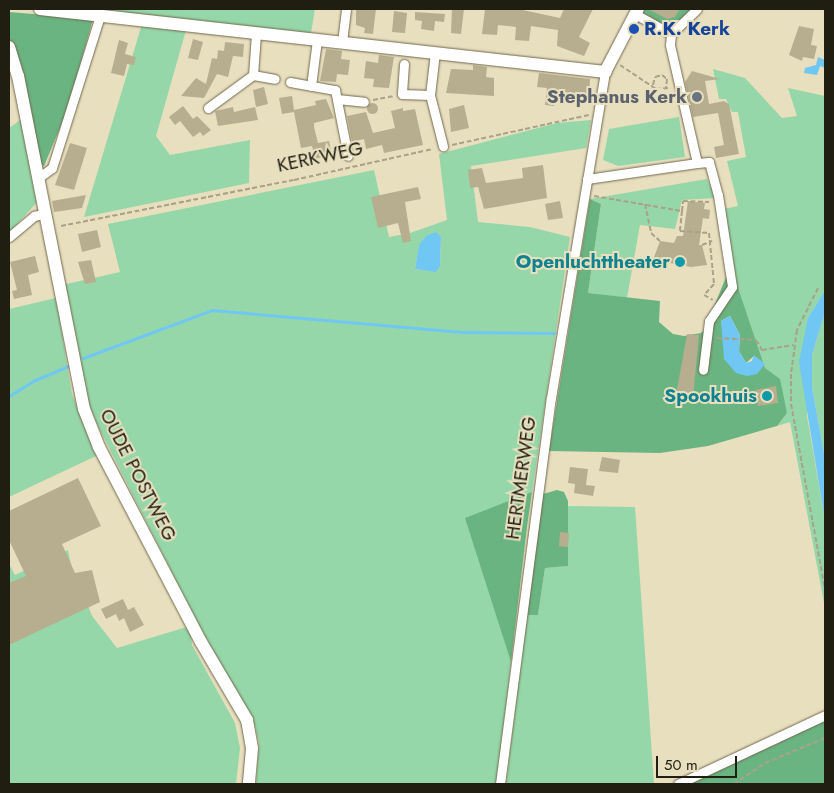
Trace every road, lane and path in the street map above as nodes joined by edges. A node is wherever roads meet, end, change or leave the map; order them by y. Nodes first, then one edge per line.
1 (40, 9) edge
2 (346, 9) edge
3 (697, 9) edge
4 (636, 11) edge
5 (100, 16) junction
6 (256, 34) junction
7 (671, 34) junction
8 (317, 40) junction
9 (342, 42) junction
10 (9, 47) edge
11 (435, 52) junction
12 (404, 64) dead end
13 (628, 70) dead end
14 (605, 72) junction
15 (252, 75) junction
16 (274, 79) dead end
17 (290, 82) dead end
18 (653, 85) junction
19 (311, 86) junction
20 (402, 94) junction
21 (430, 95) junction
22 (337, 99) junction
23 (364, 102) joint
24 (208, 108) dead end
25 (600, 117) junction
26 (443, 146) junction
27 (348, 156) dead end
28 (697, 163) junction
29 (38, 178) junction
30 (587, 179) junction
31 (585, 195) junction
32 (719, 200) junction
33 (645, 204) junction
34 (682, 211) junction
35 (43, 214) junction
36 (46, 229) junction
37 (9, 236) edge
38 (660, 241) dead end
39 (711, 241) junction
40 (702, 245) dead end
41 (818, 288) dead end
42 (719, 303) junction
43 (717, 338) dead end
44 (794, 345) junction
45 (703, 370) dead end
46 (825, 590) edge
47 (825, 715) edge
48 (825, 738) edge
49 (249, 784) edge
50 (500, 784) edge
51 (678, 784) edge
52 (734, 784) edge

1 - 5 street
2 - 9 street
3 - 7 street
4 - 7 street, HERTMERWEG
4 - 14 street, HERTMERWEG
5 - 6 street
5 - 29 street
6 - 8 street
6 - 15 street
7 - 28 street
8 - 9 street
8 - 19 street
9 - 11 street
10 - 29 street, OUDE POSTWEG
11 - 14 street
11 - 21 street
12 - 20 street
13 - 18 path
14 - 25 street, HERTMERWEG
15 - 16 street
15 - 24 street
17 - 19 street
18 - 18 path
19 - 22 street
20 - 21 street
20 - 23 path
21 - 26 street
22 - 23 street
22 - 27 street
25 - 26 path, KERKWEG
25 - 30 street, HERTMERWEG
26 - 36 path, KERKWEG
28 - 30 street
28 - 32 street
29 - 35 street, OUDE POSTWEG
30 - 31 street, HERTMERWEG
31 - 33 path
31 - 50 street, HERTMERWEG
32 - 34 path
32 - 42 street
33 - 34 path
33 - 38 path
34 - 39 path
35 - 36 street, OUDE POSTWEG
35 - 37 street
36 - 49 street, OUDE POSTWEG
39 - 40 path
39 - 42 path
41 - 44 path
42 - 45 street
43 - 44 path
44 - 46 path
47 - 51 street
48 - 52 path

